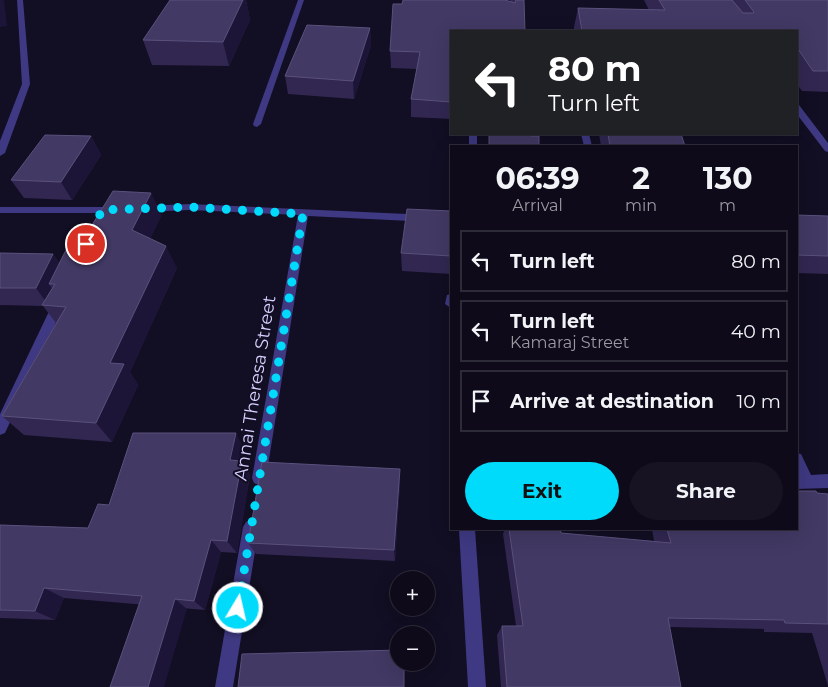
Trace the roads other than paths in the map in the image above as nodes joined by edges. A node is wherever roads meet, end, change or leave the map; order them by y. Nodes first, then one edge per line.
1 (20, 0) edge
2 (301, 0) edge
3 (798, 110) edge
4 (256, 124) dead end
5 (5, 130) edge
6 (828, 150) edge
7 (0, 153) edge
8 (0, 210) edge
9 (303, 214) junction
10 (450, 219) edge
11 (65, 289) edge
12 (0, 429) edge
13 (798, 468) edge
14 (828, 481) edge
15 (801, 482) edge
16 (257, 490) edge
17 (254, 510) edge
18 (467, 530) edge
19 (224, 687) edge
20 (477, 687) edge

1 - 5 street
2 - 4 street
3 - 6 street
5 - 7 street
8 - 9 street
9 - 10 street
9 - 16 street, Annai Theresa Street
11 - 12 street
13 - 15 street
14 - 15 street
17 - 19 street
18 - 20 street

